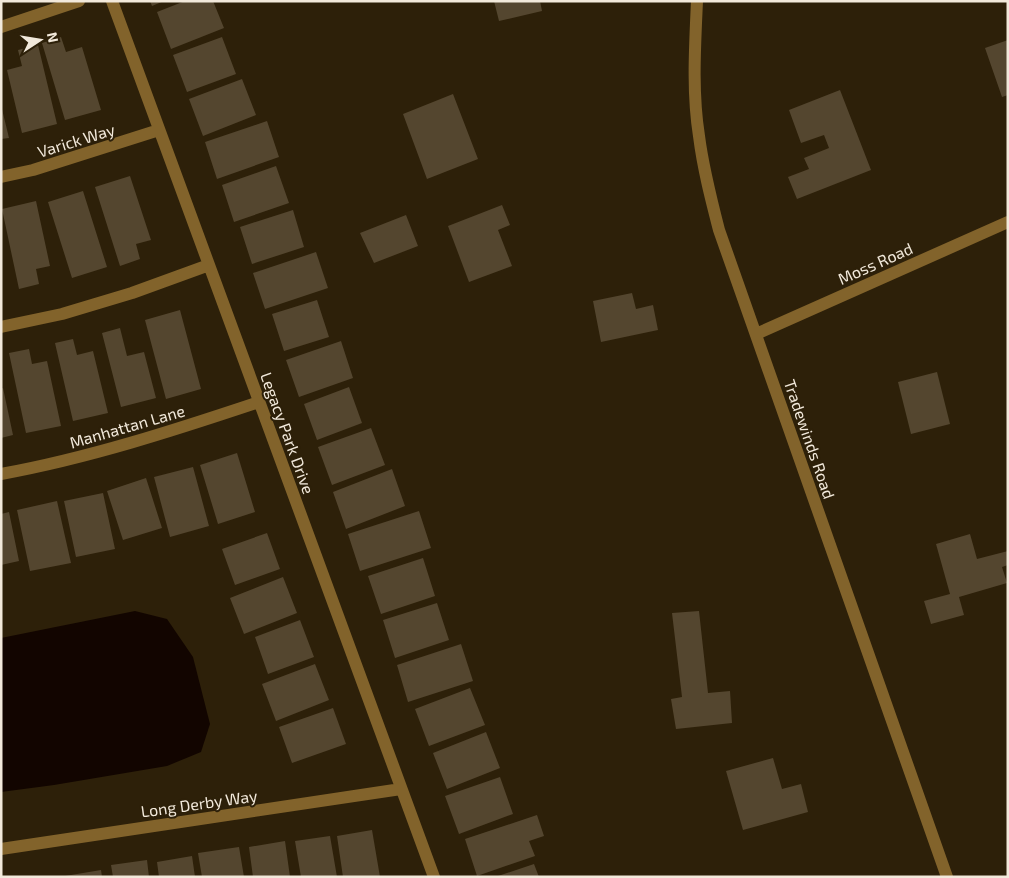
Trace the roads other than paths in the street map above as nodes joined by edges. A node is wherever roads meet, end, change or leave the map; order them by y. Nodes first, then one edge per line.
1 (79, 1) edge
2 (112, 1) edge
3 (697, 1) edge
4 (1, 27) edge
5 (159, 130) junction
6 (1, 177) edge
7 (1008, 222) edge
8 (209, 265) junction
9 (1, 327) edge
10 (756, 334) junction
11 (259, 402) junction
12 (1, 474) edge
13 (401, 789) junction
14 (1, 849) edge
15 (434, 877) edge
16 (947, 877) edge

1 - 4 street
2 - 5 street, Legacy Park Drive
3 - 10 street, Tradewinds Road
5 - 6 street, Varick Way
5 - 8 street, Legacy Park Drive
7 - 10 street, Moss Road
8 - 9 street
8 - 11 street, Legacy Park Drive
10 - 16 street, Tradewinds Road
11 - 12 street, Manhattan Lane
11 - 13 street, Legacy Park Drive
13 - 14 street, Long Derby Way
13 - 15 street, Legacy Park Drive

